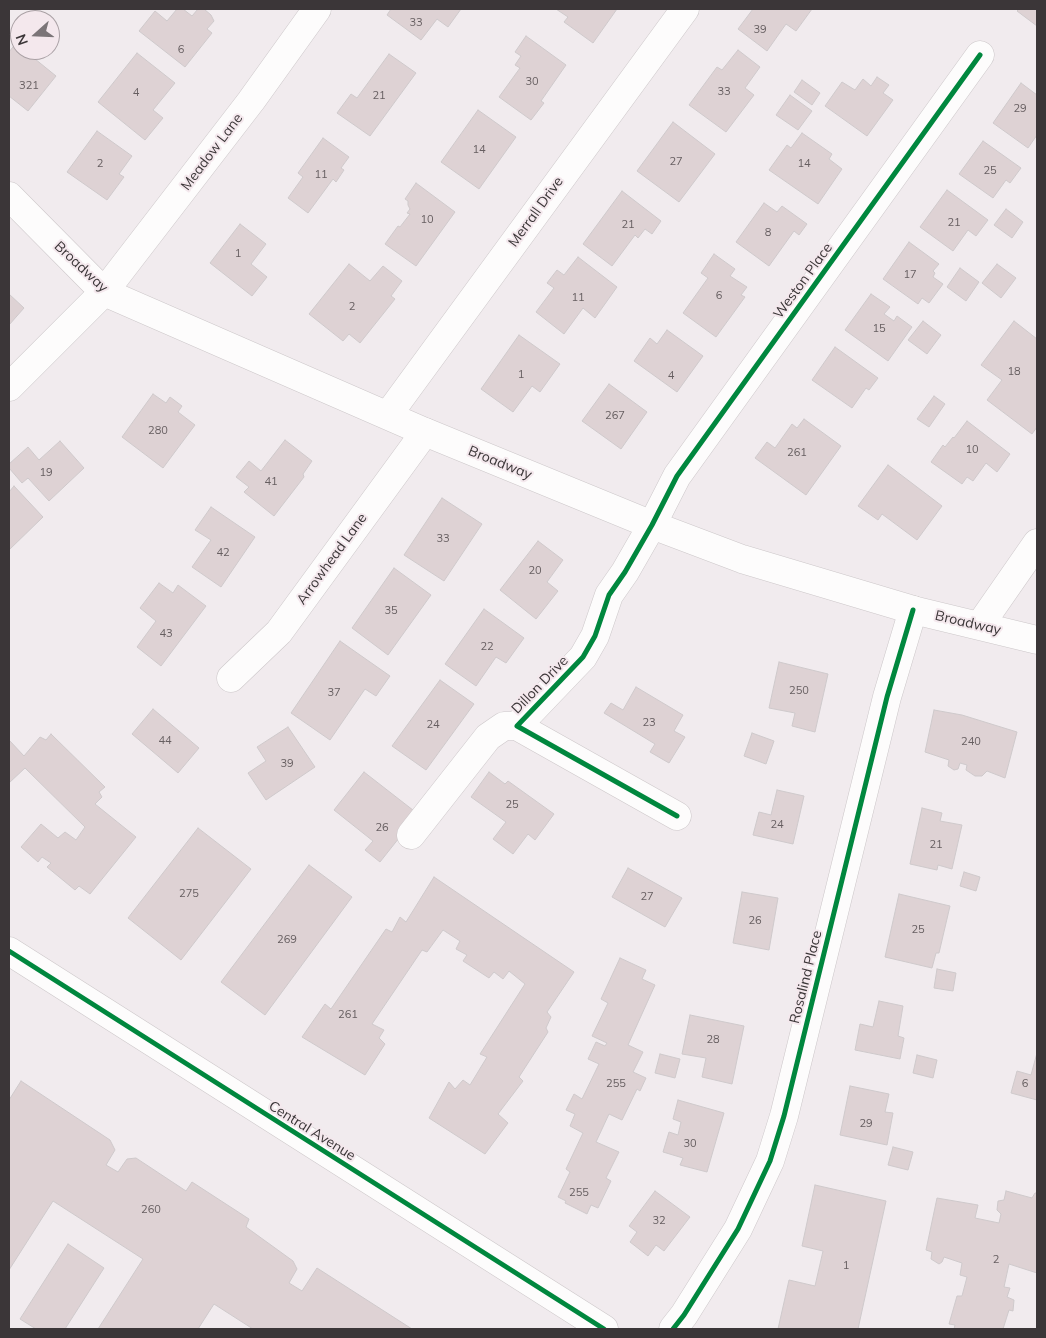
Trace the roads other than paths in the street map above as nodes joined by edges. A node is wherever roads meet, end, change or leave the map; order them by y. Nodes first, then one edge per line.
1 (317, 9) edge
2 (684, 9) edge
3 (980, 55) dead end
4 (9, 196) edge
5 (104, 292) junction
6 (9, 387) edge
7 (388, 415) junction
8 (425, 432) junction
9 (652, 526) junction
10 (1037, 543) edge
11 (913, 610) junction
12 (980, 625) junction
13 (1037, 640) edge
14 (230, 678) dead end
15 (517, 726) junction
16 (677, 816) dead end
17 (411, 835) dead end
18 (9, 951) edge
19 (604, 1329) edge
20 (673, 1329) edge

1 - 5 street, Meadow Lane
2 - 7 street, Merrall Drive
3 - 9 street, Weston Place
4 - 5 street, Broadway
5 - 6 street, Meadow Lane
5 - 7 street, Broadway
7 - 8 street, Broadway
8 - 9 street, Broadway
8 - 14 street, Arrowhead Lane
9 - 11 street, Broadway
9 - 15 street, Dillon Drive
10 - 12 street
11 - 12 street, Broadway
11 - 20 street, Rosalind Place
12 - 13 street, Broadway
15 - 16 street, Dillon Drive
15 - 17 street
18 - 19 street, Central Avenue

